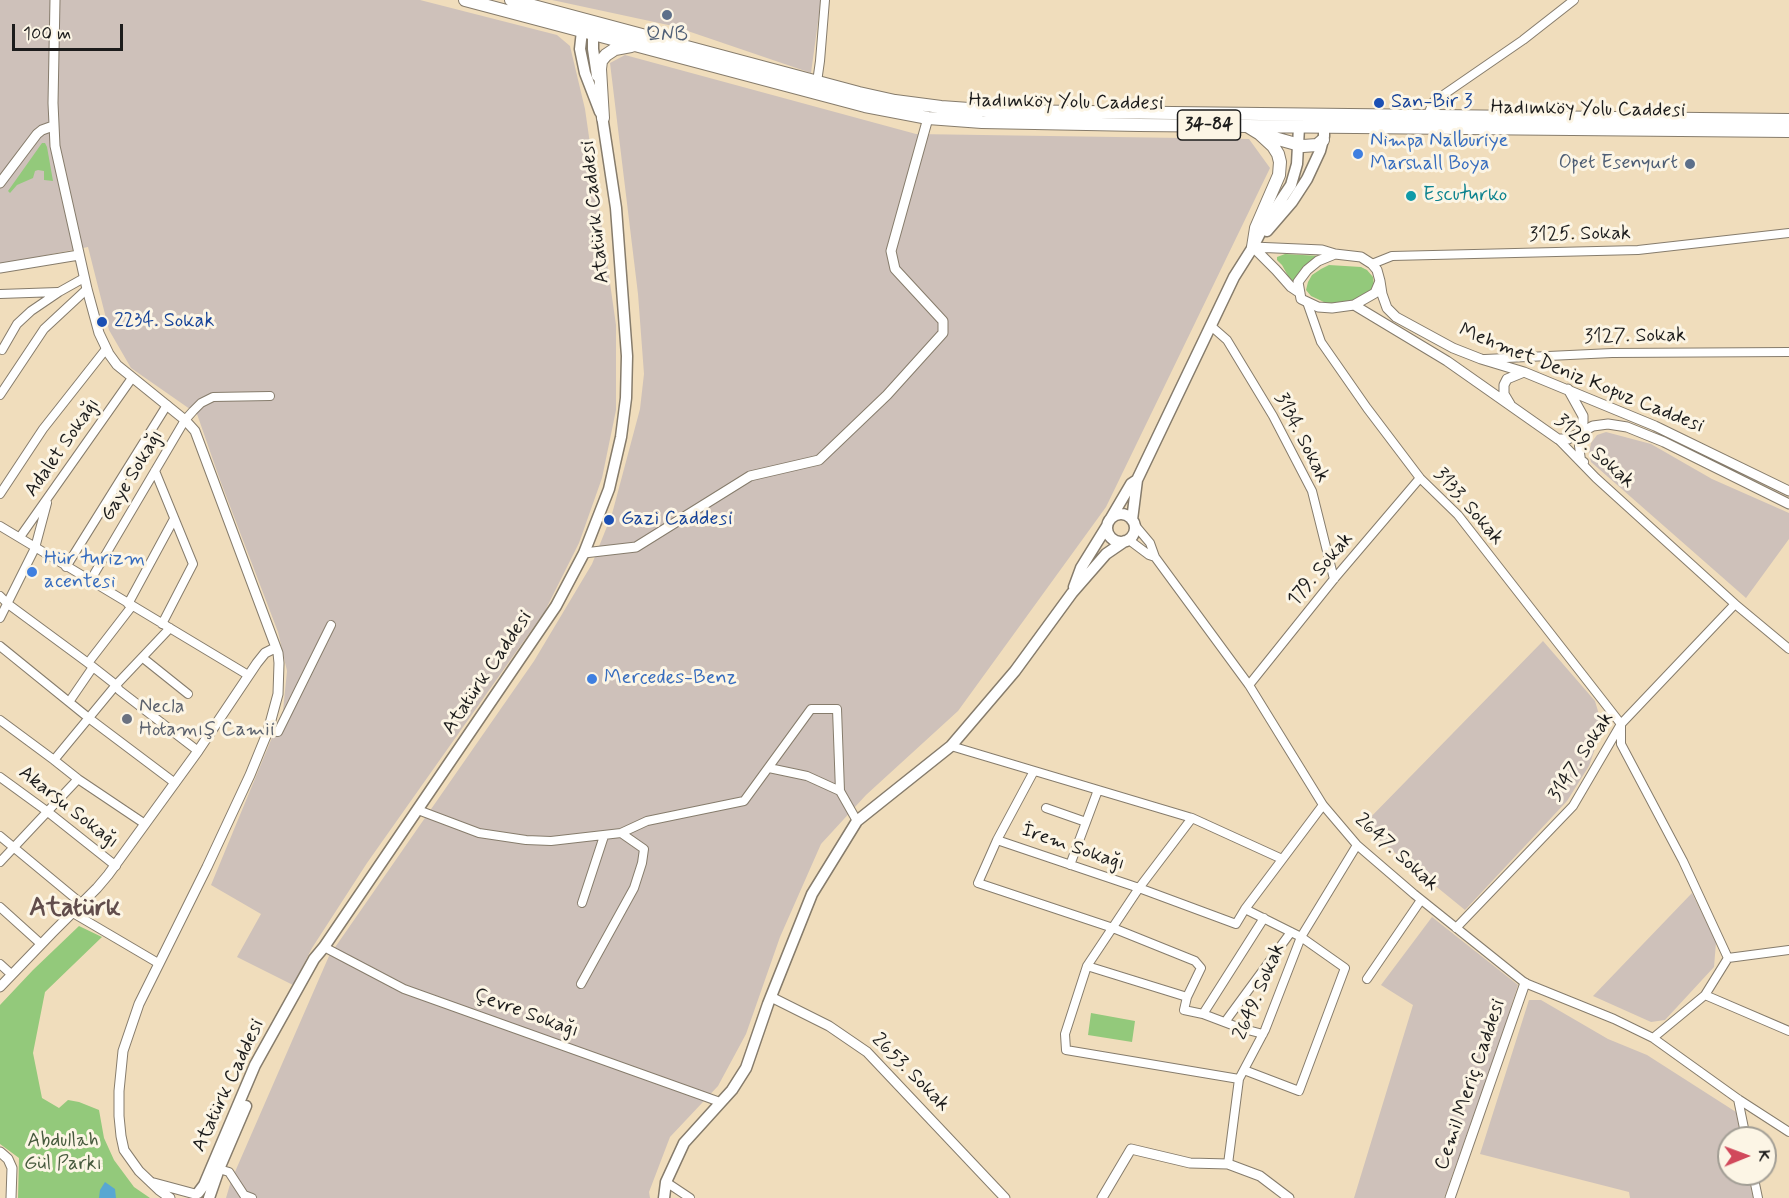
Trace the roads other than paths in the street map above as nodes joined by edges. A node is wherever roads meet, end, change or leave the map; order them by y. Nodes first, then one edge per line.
1 (55, 0) edge
2 (465, 0) edge
3 (511, 0) edge
4 (825, 0) edge
5 (1574, 0) edge
6 (590, 29) junction
7 (638, 46) junction
8 (817, 82) junction
9 (1428, 116) junction
10 (603, 118) junction
11 (928, 118) junction
12 (1789, 120) edge
13 (1320, 124) junction
14 (53, 126) junction
15 (1246, 126) junction
16 (1299, 127) junction
17 (1789, 131) edge
18 (1260, 134) junction
19 (1297, 145) junction
20 (0, 183) edge
21 (1789, 233) edge
22 (1253, 247) junction
23 (1335, 254) junction
24 (79, 255) junction
25 (1372, 264) junction
26 (0, 268) edge
27 (84, 278) junction
28 (1380, 281) junction
29 (87, 289) junction
30 (59, 292) junction
31 (1300, 293) junction
32 (0, 294) edge
33 (1307, 302) junction
34 (1354, 305) junction
35 (1211, 326) junction
36 (2, 350) dead end
37 (106, 350) junction
38 (1789, 352) edge
39 (1481, 359) junction
40 (1524, 372) junction
41 (132, 378) junction
42 (1568, 389) junction
43 (0, 395) edge
44 (270, 396) dead end
45 (166, 405) junction
46 (1512, 407) junction
47 (185, 420) junction
48 (1580, 432) junction
49 (1557, 439) junction
50 (155, 471) junction
51 (1420, 478) junction
52 (1596, 478) junction
53 (1137, 480) junction
54 (1789, 491) edge
55 (0, 494) edge
56 (48, 498) junction
57 (1789, 504) edge
58 (174, 519) junction
59 (1109, 522) junction
60 (1133, 522) junction
61 (0, 526) edge
62 (20, 537) junction
63 (1127, 540) junction
64 (35, 548) junction
65 (584, 554) junction
66 (1155, 556) junction
67 (66, 567) junction
68 (1334, 579) junction
69 (90, 581) junction
70 (1072, 593) junction
71 (0, 596) edge
72 (8, 604) junction
73 (1735, 604) junction
74 (130, 605) junction
75 (0, 618) edge
76 (331, 625) dead end
77 (166, 626) junction
78 (0, 646) edge
79 (275, 648) junction
80 (1789, 649) edge
81 (143, 658) junction
82 (91, 665) junction
83 (248, 675) junction
84 (1249, 685) junction
85 (116, 686) junction
86 (188, 694) dead end
87 (69, 702) junction
88 (90, 718) junction
89 (0, 720) edge
90 (1621, 724) junction
91 (268, 731) junction
92 (951, 746) junction
93 (198, 751) junction
94 (54, 760) junction
95 (769, 768) junction
96 (1034, 771) junction
97 (0, 777) edge
98 (78, 779) junction
99 (175, 783) junction
100 (1098, 790) junction
101 (840, 791) junction
102 (1323, 805) junction
103 (1046, 808) dead end
104 (418, 810) junction
105 (48, 812) junction
106 (1192, 818) junction
107 (857, 821) junction
108 (1086, 822) junction
109 (146, 824) junction
110 (621, 833) junction
111 (0, 836) edge
112 (604, 836) junction
113 (997, 840) junction
114 (1357, 845) junction
115 (15, 847) junction
116 (1282, 859) junction
117 (0, 862) edge
118 (1070, 865) junction
119 (116, 866) junction
120 (1139, 888) junction
121 (1421, 900) junction
122 (582, 903) dead end
123 (82, 904) junction
124 (0, 907) edge
125 (1245, 909) junction
126 (73, 913) junction
127 (1264, 918) junction
128 (1113, 928) junction
129 (1456, 928) junction
130 (1291, 932) junction
131 (1300, 937) junction
132 (42, 944) junction
133 (324, 947) junction
134 (1789, 950) edge
135 (1728, 958) junction
136 (158, 963) junction
137 (0, 964) edge
138 (1087, 966) junction
139 (11, 974) junction
140 (1367, 979) dead end
141 (1525, 983) junction
142 (582, 984) dead end
143 (0, 987) edge
144 (1705, 995) junction
145 (771, 997) junction
146 (1187, 997) junction
147 (1203, 1014) junction
148 (1225, 1022) junction
149 (1789, 1031) edge
150 (1263, 1034) junction
151 (1653, 1038) junction
152 (1244, 1070) junction
153 (1239, 1079) junction
154 (1738, 1099) junction
155 (720, 1102) junction
156 (1744, 1126) edge
157 (1789, 1132) edge
158 (0, 1152) edge
159 (1228, 1164) junction
160 (219, 1169) junction
161 (666, 1182) junction
162 (152, 1183) junction
163 (194, 1195) edge
164 (11, 1198) edge
165 (170, 1198) edge
166 (209, 1198) edge
167 (252, 1198) edge
168 (664, 1198) edge
169 (690, 1198) edge
170 (1005, 1198) edge
171 (1102, 1198) edge
172 (1289, 1198) edge
173 (1450, 1198) edge

1 - 14 street
2 - 6 main road, Hadımköy Yolu Caddesi / 34-84
3 - 6 main road, Hadımköy Yolu Caddesi / 34-84
4 - 8 street
5 - 9 street
6 - 7 main road, Hadımköy Yolu Caddesi / 34-84
6 - 8 main road, Hadımköy Yolu Caddesi / 34-84
6 - 10 main road, Atatürk Caddesi
7 - 10 main road
7 - 11 main road, Hadımköy Yolu Caddesi / 34-84
8 - 13 main road, Hadımköy Yolu Caddesi / 34-84
9 - 12 main road, Hadımköy Yolu Caddesi / 34-84
9 - 13 main road, Hadımköy Yolu Caddesi / 34-84
10 - 65 main road, Atatürk Caddesi
11 - 15 main road, Hadımköy Yolu Caddesi / 34-84
11 - 65 street
13 - 16 main road, Hadımköy Yolu Caddesi / 34-84
13 - 16 main road
13 - 17 main road, Hadımköy Yolu Caddesi / 34-84
13 - 19 main road
13 - 22 main road
14 - 20 street
14 - 24 street
15 - 16 main road, Hadımköy Yolu Caddesi / 34-84
15 - 18 main road
16 - 19 main road
18 - 19 main road
18 - 22 main road
19 - 22 main road
21 - 25 street, 3125. Sokak
22 - 23 street
22 - 31 street
22 - 35 main road
23 - 25 street
23 - 31 street
24 - 26 street
24 - 27 street
25 - 28 street
27 - 29 street
27 - 30 street
28 - 34 street
28 - 39 street, Mehmet Deniz Kopuz Caddesi
29 - 37 street
29 - 43 street
30 - 32 street
30 - 36 street
31 - 33 street
33 - 34 street
33 - 51 street, 3133. Sokak
34 - 46 street, 3129. Sokak
35 - 53 main road
35 - 68 street, 3134. Sokak
37 - 41 street
37 - 55 street
38 - 39 street, 3127. Sokak
39 - 40 street, Mehmet Deniz Kopuz Caddesi
40 - 42 street, Mehmet Deniz Kopuz Caddesi
40 - 46 street
41 - 45 street
41 - 56 street, Adalet Sokağı
42 - 48 street
42 - 54 street, Mehmet Deniz Kopuz Caddesi
44 - 47 street, Gaye Sokağı
45 - 47 street
45 - 67 street
46 - 49 street, 3129. Sokak
47 - 50 street, Gaye Sokağı
47 - 79 street
48 - 49 street
48 - 52 street
48 - 57 street
49 - 52 street, 3129. Sokak
50 - 58 street
50 - 69 street, Gaye Sokağı
51 - 68 street, 179. Sokak
51 - 90 street, 3133. Sokak
52 - 73 street, 3129. Sokak
53 - 59 main road
53 - 60 main road
56 - 62 street, Adalet Sokağı
56 - 64 street
58 - 74 street
58 - 77 street
59 - 60 main road
59 - 63 main road
59 - 70 main road
60 - 63 main road
60 - 66 street, 2647. Sokak
61 - 62 street
62 - 64 street
63 - 66 street
63 - 70 main road
64 - 67 street
64 - 72 street
65 - 104 main road, Atatürk Caddesi
66 - 84 street, 2647. Sokak
67 - 69 street
68 - 84 street, 179. Sokak
69 - 74 street
70 - 92 main road
71 - 72 street
72 - 75 street
72 - 82 street
73 - 80 street, 3129. Sokak
73 - 90 street, 3147. Sokak
74 - 77 street
74 - 82 street
76 - 91 street
77 - 81 street
77 - 83 street
78 - 87 street
79 - 83 street
79 - 91 street
81 - 85 street
81 - 86 street
82 - 85 street
82 - 87 street
83 - 93 street
84 - 102 street, 2647. Sokak
85 - 88 street
85 - 93 street
87 - 88 street
88 - 94 street
88 - 99 street
89 - 94 street
90 - 129 street, 3147. Sokak
90 - 135 street
91 - 136 street
92 - 96 street
92 - 107 main road
93 - 99 street
94 - 98 street
95 - 101 street
95 - 101 street
95 - 110 street
96 - 100 street
96 - 113 street
97 - 105 street, Akarsu Sokağı
98 - 105 street
98 - 109 street
99 - 109 street
100 - 106 street
100 - 108 street
101 - 107 street
102 - 114 street, 2647. Sokak
102 - 116 street
103 - 108 street
104 - 112 street
104 - 133 main road, Atatürk Caddesi
105 - 115 street
105 - 119 street, Akarsu Sokağı
106 - 116 street
106 - 120 street
107 - 145 main road
108 - 118 street
109 - 119 street
110 - 112 street
110 - 142 street
111 - 115 street
112 - 122 street
113 - 118 street, İrem Sokağı
113 - 128 street
114 - 121 street, 2647. Sokak
114 - 131 street, 2649. Sokak
115 - 117 street
115 - 123 street
116 - 125 street
118 - 120 street, İrem Sokağı
119 - 123 street
120 - 125 street, İrem Sokağı
120 - 128 street
121 - 129 street, 2647. Sokak
121 - 140 street
123 - 126 street
124 - 132 street
125 - 127 street
126 - 132 street
126 - 136 street
127 - 130 street
127 - 147 street
128 - 138 street
128 - 146 street
129 - 141 street, 2647. Sokak
130 - 131 street
130 - 148 street
131 - 150 street, 2649. Sokak
131 - 152 street
132 - 139 street
133 - 155 street, Çevre Sokağı
133 - 160 main road
133 - 163 main road, Atatürk Caddesi
134 - 135 street
135 - 144 street
136 - 162 street
137 - 139 street
138 - 146 street
138 - 153 street
139 - 143 street
141 - 151 street, 2647. Sokak
141 - 173 street, Cemil Meriç Caddesi
144 - 149 street
144 - 151 street
145 - 155 main road
145 - 170 street, 2653. Sokak
146 - 147 street
147 - 148 street
148 - 150 street
150 - 152 street, 2649. Sokak
151 - 154 street
152 - 153 street, 2649. Sokak
153 - 159 street, 2649. Sokak
154 - 156 street
154 - 157 street
155 - 161 main road
158 - 164 street
159 - 171 street
159 - 172 street
160 - 166 main road
160 - 167 street
161 - 168 main road
161 - 169 street
162 - 163 street
162 - 165 street
163 - 166 main road

